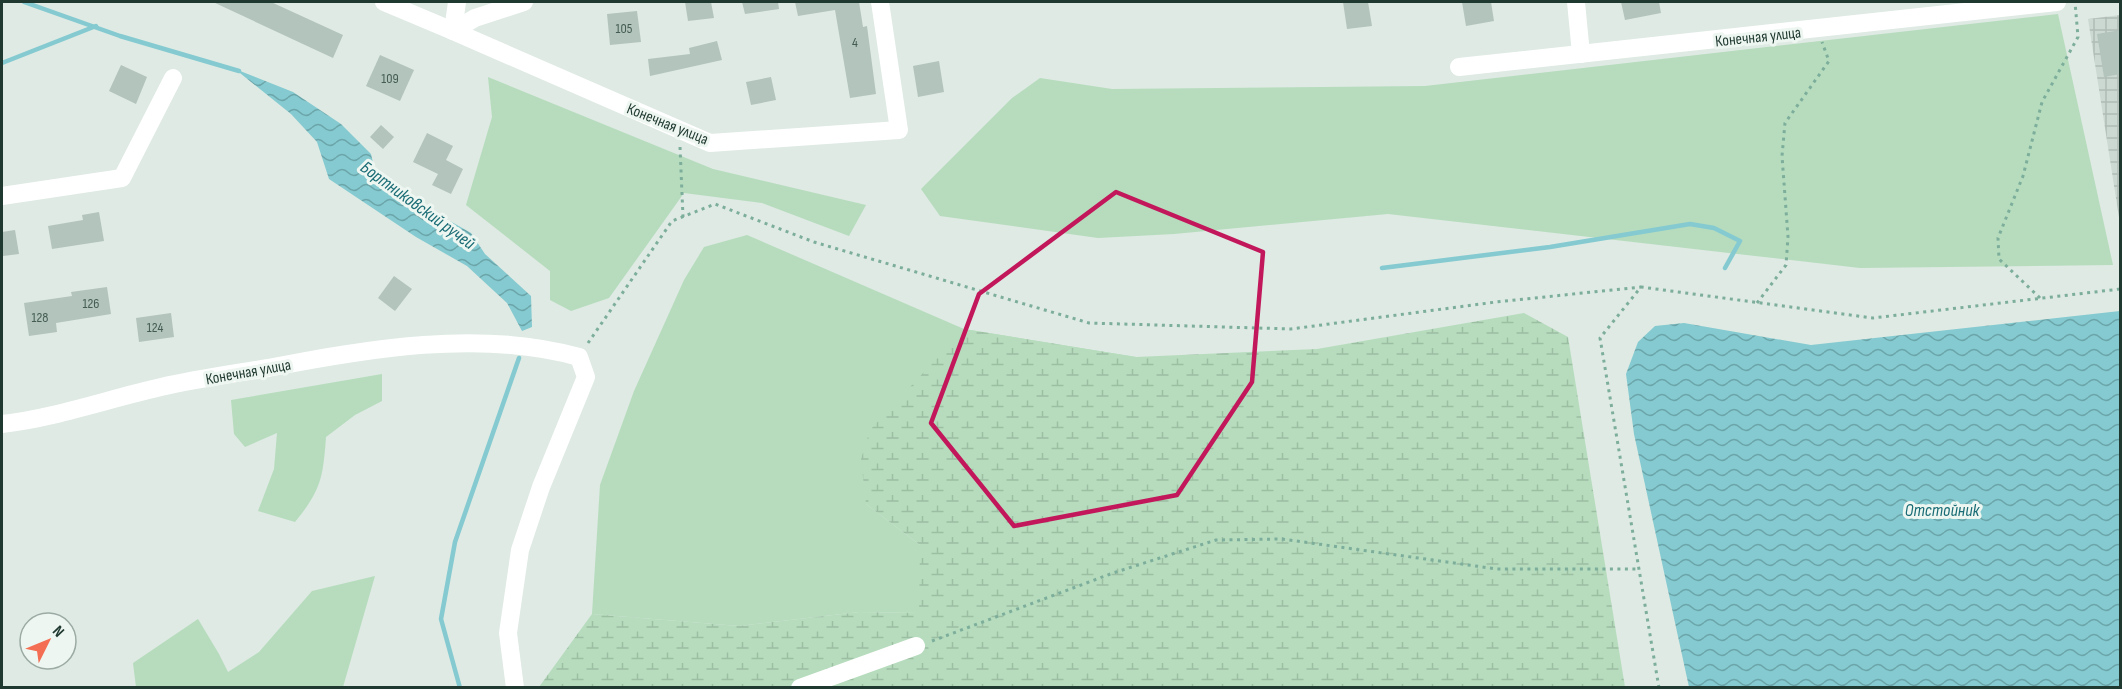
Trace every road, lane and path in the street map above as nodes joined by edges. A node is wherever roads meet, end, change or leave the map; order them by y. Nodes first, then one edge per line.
1 (384, 2) edge
2 (457, 2) edge
3 (524, 2) edge
4 (880, 2) edge
5 (1576, 2) edge
6 (2055, 2) edge
7 (2075, 2) edge
8 (1817, 29) junction
9 (453, 31) junction
10 (1581, 54) junction
11 (1459, 67) dead end
12 (173, 78) dead end
13 (680, 147) dead end
14 (2, 196) edge
15 (683, 217) junction
16 (1641, 287) junction
17 (2121, 289) edge
18 (2040, 298) junction
19 (1757, 303) junction
20 (579, 357) junction
21 (2, 424) edge
22 (1639, 569) junction
23 (916, 646) joint
24 (515, 687) edge
25 (800, 687) edge
26 (1659, 687) edge

1 - 9 street, Конечная улица
2 - 9 street
3 - 9 street
4 - 9 street, Конечная улица
5 - 10 street
6 - 8 street, Конечная улица
7 - 18 path
8 - 10 street, Конечная улица
8 - 19 path
10 - 11 street, Конечная улица
12 - 14 street
13 - 15 path
15 - 16 path
15 - 20 path
16 - 19 path
16 - 22 path
17 - 18 path
18 - 19 path
20 - 21 street, Конечная улица
20 - 24 street
22 - 23 path
22 - 26 path
23 - 25 street

